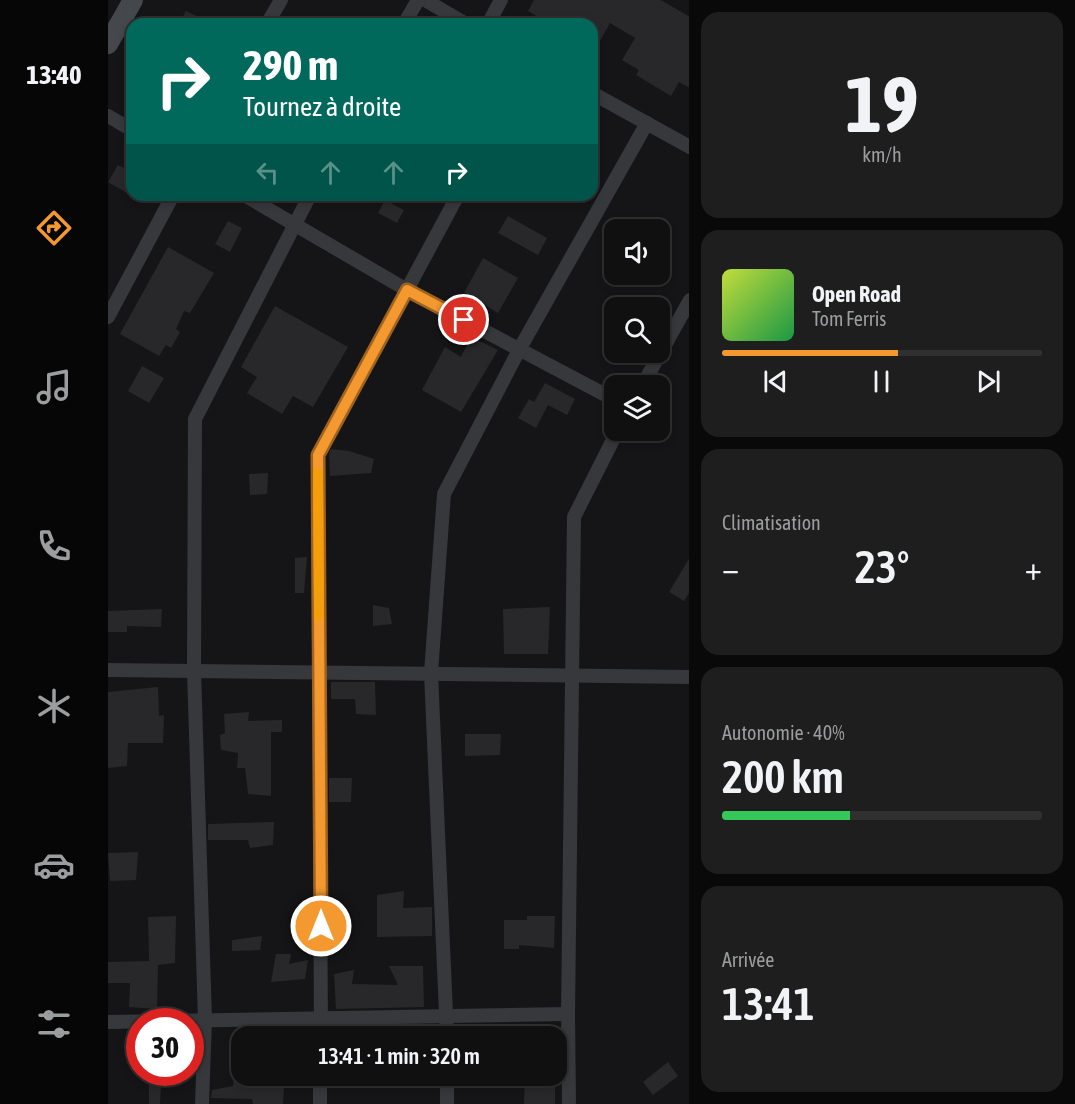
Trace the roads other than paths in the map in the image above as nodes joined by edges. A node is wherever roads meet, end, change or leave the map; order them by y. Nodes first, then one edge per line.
1 (133, 0) edge
2 (281, 0) edge
3 (418, 0) edge
4 (425, 0) edge
5 (501, 0) edge
6 (270, 18) edge
7 (408, 18) edge
8 (456, 18) edge
9 (491, 18) edge
10 (108, 44) edge
11 (598, 96) edge
12 (108, 116) edge
13 (647, 123) junction
14 (126, 126) edge
15 (689, 146) edge
16 (170, 201) edge
17 (254, 201) edge
18 (307, 201) edge
19 (455, 201) edge
20 (294, 224) junction
21 (407, 290) junction
22 (689, 302) edge
23 (108, 317) edge
24 (519, 350) junction
25 (648, 375) edge
26 (604, 394) edge
27 (612, 441) edge
28 (108, 670) edge
29 (195, 671) junction
30 (320, 672) junction
31 (431, 673) junction
32 (573, 675) junction
33 (689, 676) edge
34 (568, 1014) junction
35 (447, 1016) junction
36 (321, 1018) junction
37 (205, 1020) junction
38 (108, 1022) edge
39 (321, 1026) edge
40 (447, 1026) edge
41 (320, 1086) edge
42 (447, 1086) edge
43 (202, 1104) edge
44 (320, 1104) edge
45 (447, 1104) edge
46 (569, 1104) edge

1 - 10 street
2 - 6 street
3 - 7 street
4 - 8 street
5 - 9 street
11 - 13 street
12 - 14 street
13 - 15 street
13 - 24 street
16 - 23 street
17 - 20 street
18 - 20 street
19 - 21 street
20 - 21 street
20 - 29 street
21 - 24 street
21 - 30 street
22 - 25 street
24 - 26 street
24 - 31 street
27 - 32 street
28 - 29 street
29 - 30 street
29 - 37 street
30 - 31 street
30 - 36 street
31 - 32 street
31 - 35 street
32 - 33 street
32 - 34 street
34 - 35 street
34 - 46 street
35 - 36 street
35 - 40 street
36 - 37 street
36 - 39 street
37 - 38 street
37 - 43 street
41 - 44 street
42 - 45 street

